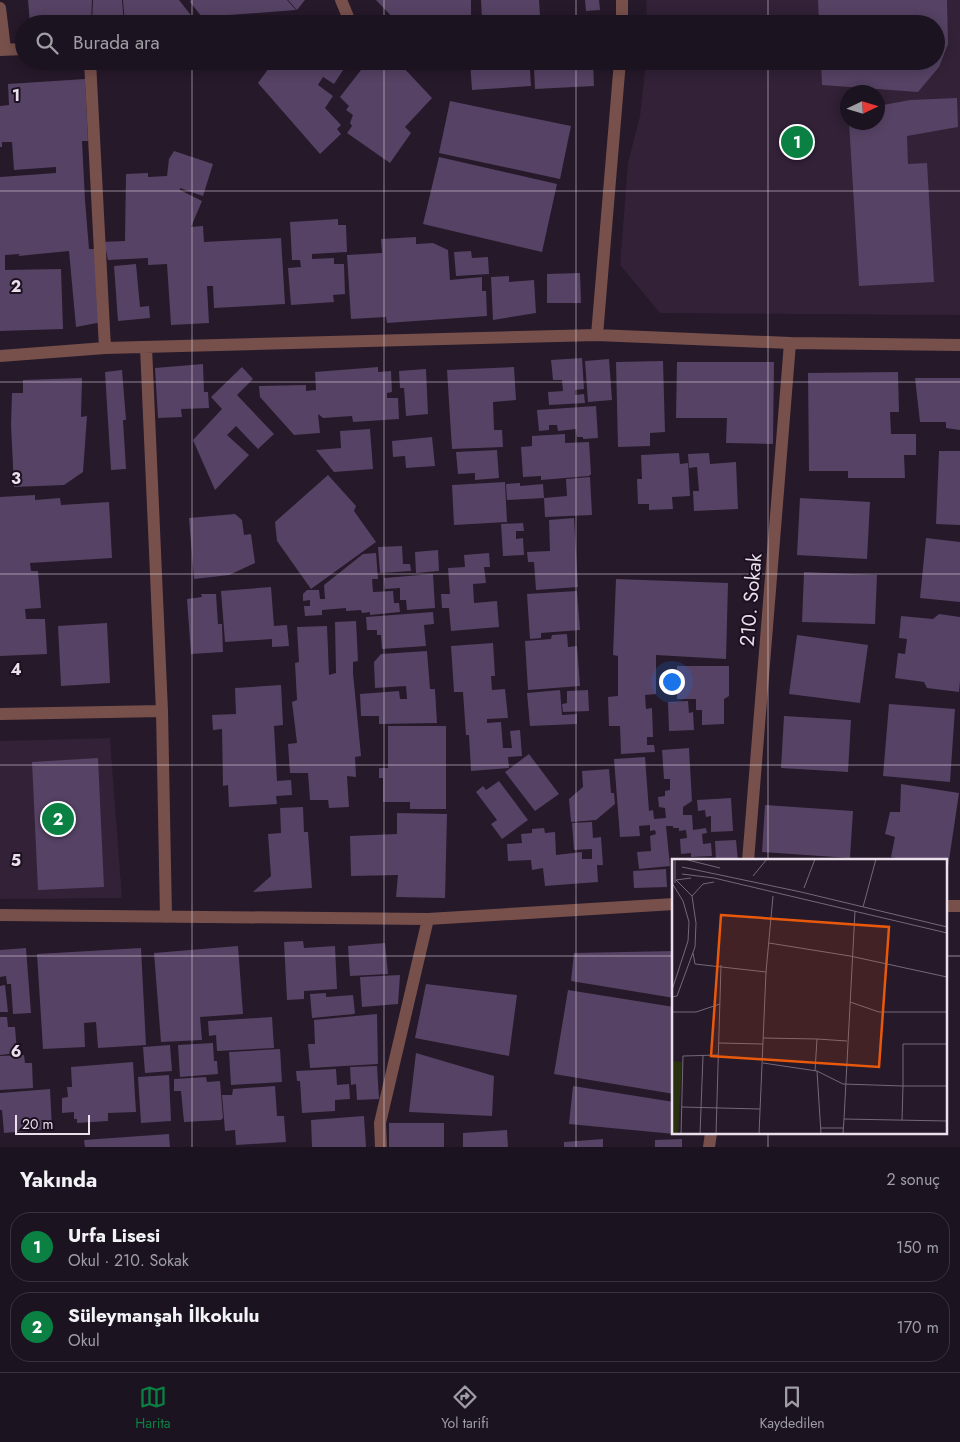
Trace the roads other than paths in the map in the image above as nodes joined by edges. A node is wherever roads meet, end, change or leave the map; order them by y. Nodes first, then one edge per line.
1 (341, 0) edge
2 (622, 0) edge
3 (0, 8) edge
4 (348, 15) edge
5 (622, 15) edge
6 (3, 50) edge
7 (90, 70) edge
8 (619, 70) edge
9 (596, 335) junction
10 (790, 343) junction
11 (960, 345) edge
12 (146, 347) junction
13 (105, 348) junction
14 (0, 356) edge
15 (162, 711) junction
16 (0, 714) edge
17 (748, 859) edge
18 (672, 904) edge
19 (0, 916) edge
20 (166, 917) junction
21 (428, 919) junction
22 (711, 1134) edge
23 (381, 1147) edge
24 (709, 1147) edge

1 - 4 street
2 - 5 street
3 - 6 street
7 - 13 street
8 - 9 street
9 - 10 street
9 - 12 street
10 - 11 street
10 - 17 street, 210. Sokak
12 - 13 street
12 - 15 street
13 - 14 street
15 - 16 street
15 - 20 street
18 - 21 street
19 - 20 street
20 - 21 street
21 - 23 street
22 - 24 street

